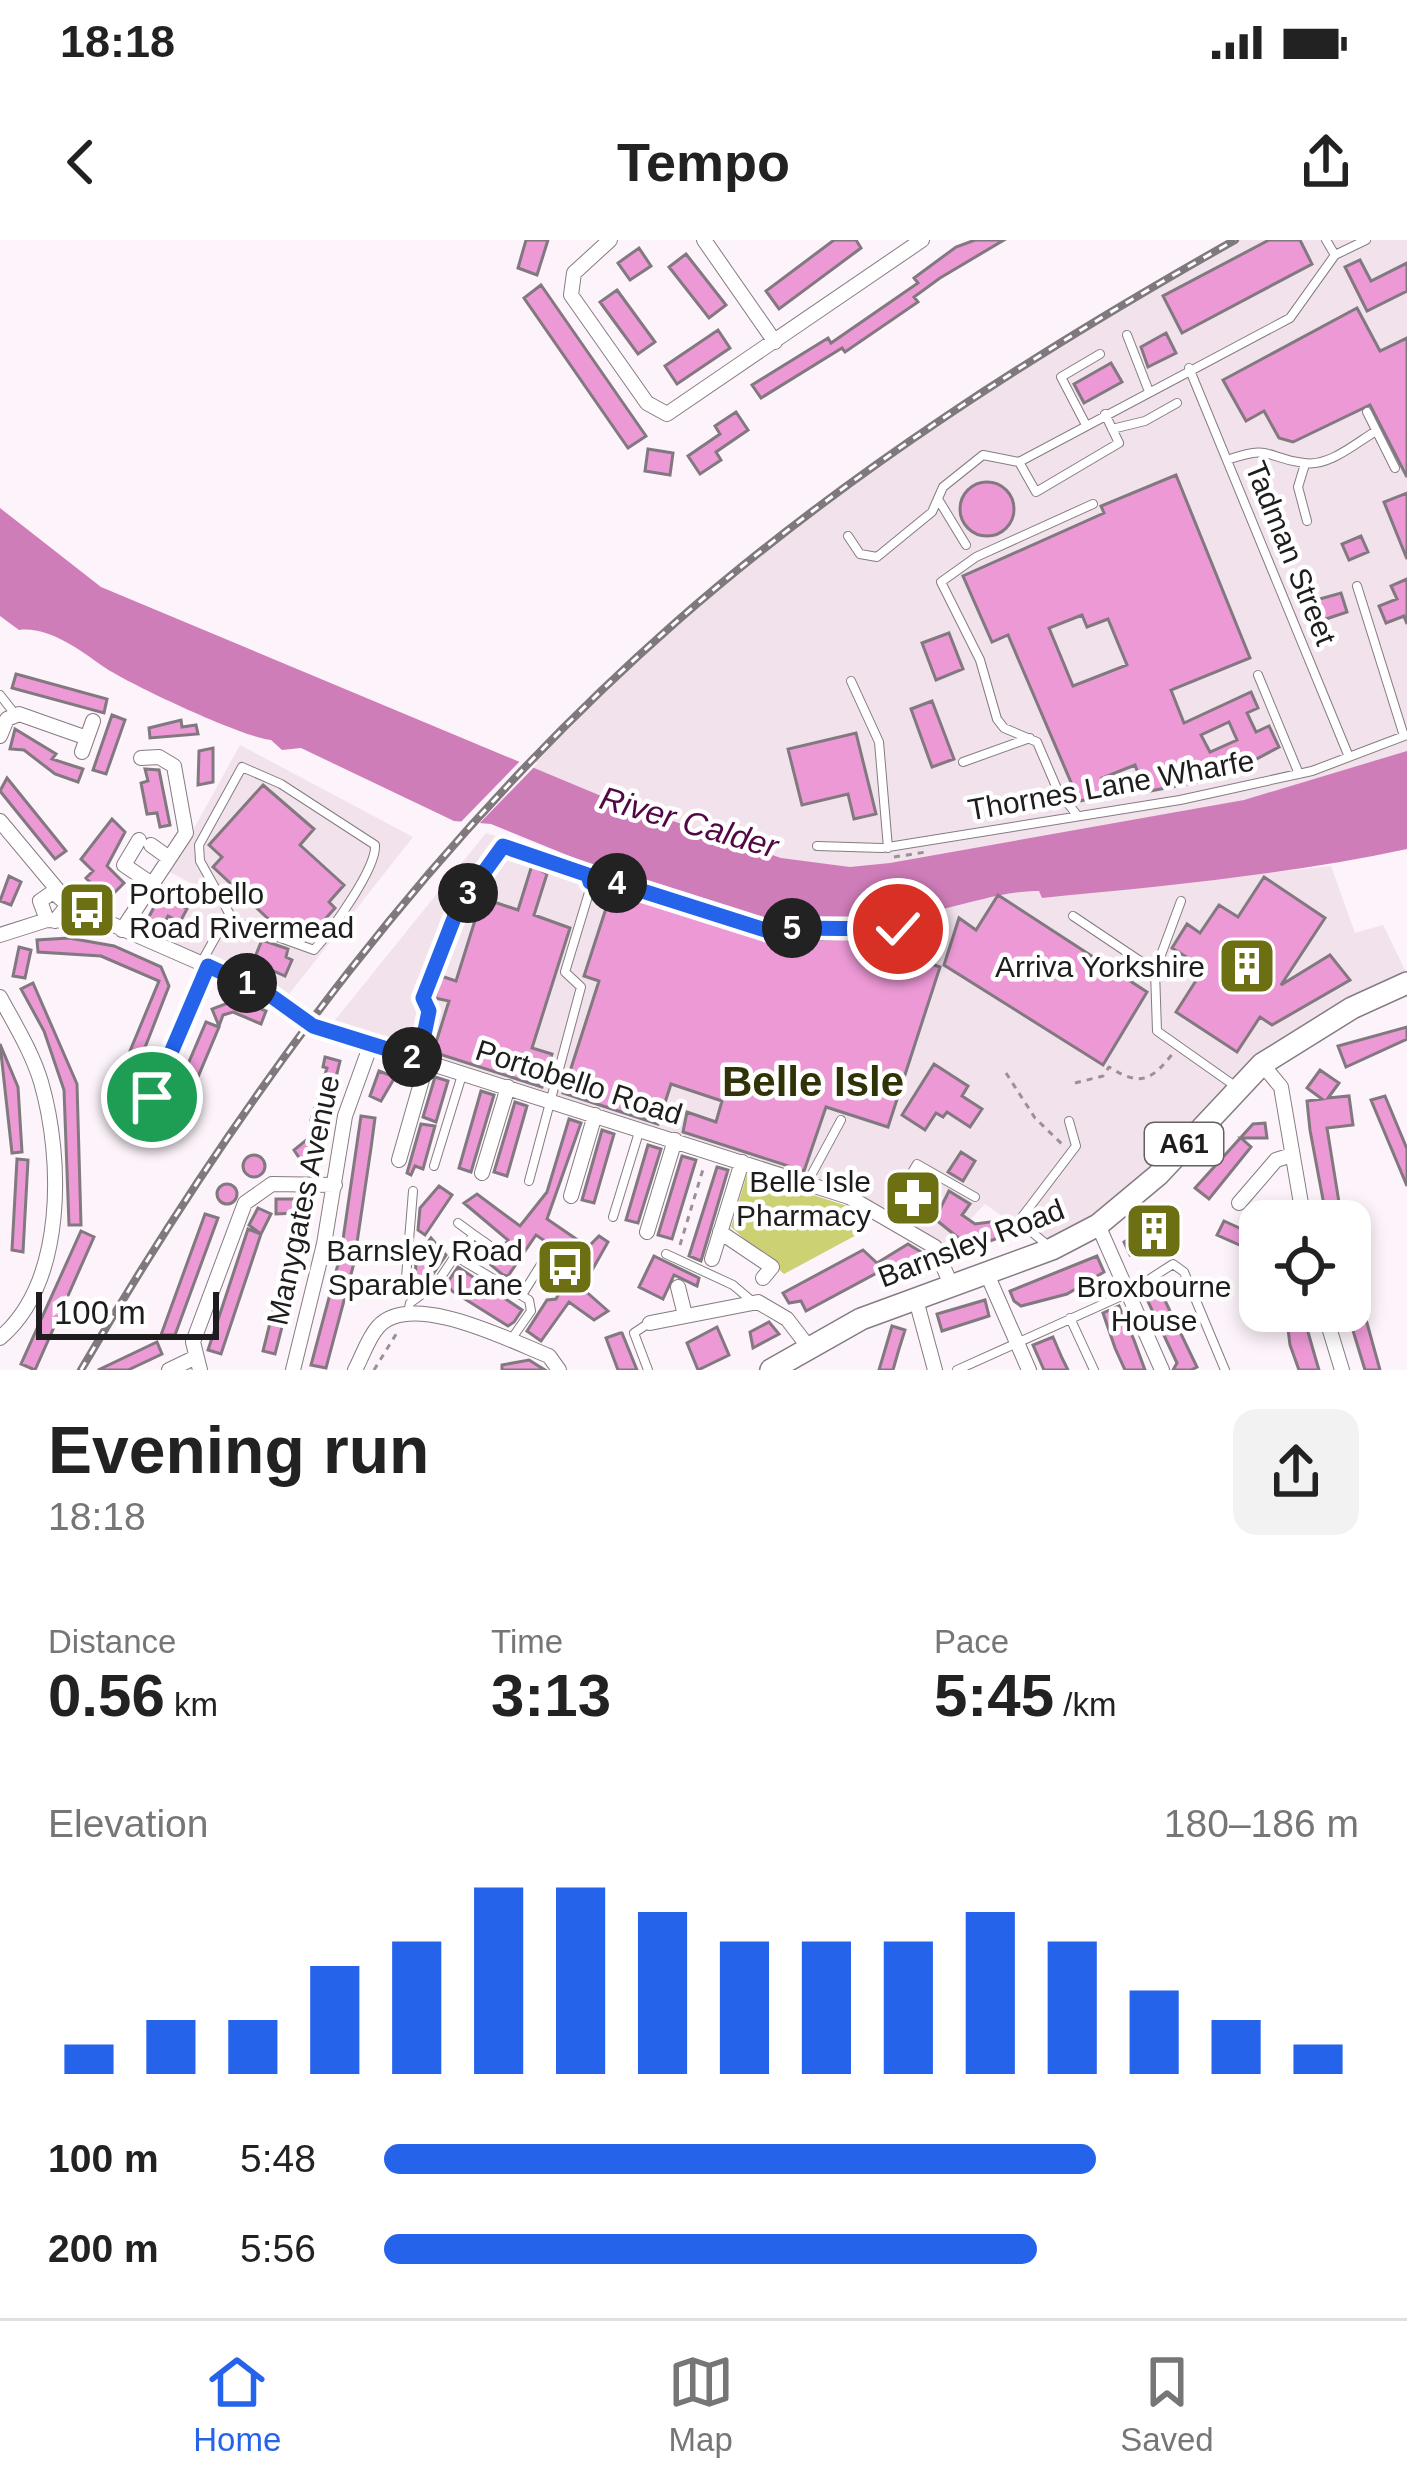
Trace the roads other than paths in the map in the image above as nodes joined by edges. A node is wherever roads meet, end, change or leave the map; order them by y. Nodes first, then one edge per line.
1 (609, 240) edge
2 (704, 240) edge
3 (922, 240) edge
4 (1326, 240) edge
5 (1366, 240) edge
6 (1334, 255) junction
7 (1127, 335) dead end
8 (775, 342) junction
9 (1100, 354) dead end
10 (1189, 368) junction
11 (1149, 389) junction
12 (1177, 403) dead end
13 (1367, 412) dead end
14 (1105, 414) junction
15 (1086, 424) junction
16 (1112, 429) junction
17 (1376, 431) junction
18 (1227, 460) junction
19 (1019, 462) junction
20 (1305, 464) junction
21 (1395, 468) dead end
22 (937, 498) junction
23 (1093, 504) dead end
24 (1307, 520) dead end
25 (848, 536) dead end
26 (966, 545) dead end
27 (1357, 586) dead end
28 (1258, 675) dead end
29 (851, 681) dead end
30 (0, 695) edge
31 (15, 714) junction
32 (94, 721) dead end
33 (0, 736) edge
34 (1406, 736) edge
35 (1031, 738) junction
36 (1349, 757) junction
37 (141, 758) dead end
38 (192, 758) dead end
39 (963, 763) dead end
40 (174, 766) junction
41 (1300, 774) junction
42 (1078, 816) junction
43 (0, 820) edge
44 (817, 846) dead end
45 (888, 848) junction
46 (169, 858) junction
47 (43, 874) junction
48 (590, 882) junction
49 (152, 884) junction
50 (42, 898) junction
51 (1181, 901) dead end
52 (66, 902) junction
53 (1073, 916) dead end
54 (229, 919) junction
55 (51, 920) junction
56 (104, 922) junction
57 (25, 923) junction
58 (122, 930) junction
59 (0, 935) edge
60 (944, 937) dead end
61 (204, 965) junction
62 (1155, 971) junction
63 (1407, 983) edge
64 (0, 997) edge
65 (371, 1044) junction
66 (423, 1060) junction
67 (1262, 1064) junction
68 (463, 1073) junction
69 (508, 1087) junction
70 (1237, 1087) junction
71 (152, 1097) dead end
72 (552, 1101) junction
73 (595, 1115) junction
74 (841, 1120) dead end
75 (1070, 1120) dead end
76 (640, 1129) junction
77 (675, 1141) junction
78 (1292, 1155) junction
79 (399, 1160) dead end
80 (742, 1162) junction
81 (434, 1166) dead end
82 (482, 1174) dead end
83 (529, 1181) dead end
84 (807, 1183) junction
85 (335, 1185) junction
86 (413, 1192) dead end
87 (571, 1196) dead end
88 (975, 1197) dead end
89 (1242, 1200) edge
90 (1300, 1200) edge
91 (887, 1215) junction
92 (613, 1217) dead end
93 (458, 1223) dead end
94 (1098, 1225) junction
95 (647, 1232) dead end
96 (720, 1232) junction
97 (472, 1234) junction
98 (1052, 1249) junction
99 (496, 1250) dead end
100 (666, 1254) dead end
101 (461, 1258) junction
102 (712, 1259) dead end
103 (565, 1268) dead end
104 (987, 1274) junction
105 (763, 1278) dead end
106 (951, 1285) junction
107 (678, 1288) dead end
108 (1128, 1293) junction
109 (522, 1295) junction
110 (915, 1296) junction
111 (753, 1302) junction
112 (413, 1308) junction
113 (685, 1315) junction
114 (1070, 1318) junction
115 (650, 1323) joint
116 (1330, 1332) edge
117 (0, 1338) edge
118 (509, 1342) junction
119 (1017, 1343) junction
120 (810, 1349) junction
121 (197, 1364) edge
122 (169, 1370) edge
123 (293, 1370) edge
124 (356, 1370) edge
125 (559, 1370) edge
126 (648, 1370) edge
127 (771, 1370) edge
128 (935, 1370) edge
129 (957, 1370) edge
130 (1029, 1370) edge
131 (1094, 1370) edge
132 (1162, 1370) edge
133 (1225, 1370) edge
134 (1342, 1370) edge

1 - 8 street
2 - 8 street
3 - 8 street
4 - 6 lane
5 - 6 lane
6 - 10 lane
7 - 11 lane
9 - 15 lane
10 - 11 lane
10 - 18 lane, Tadman Street
11 - 14 lane
12 - 16 lane
13 - 17 lane
14 - 15 lane
14 - 16 lane
15 - 19 lane
16 - 19 lane
17 - 20 lane
17 - 21 lane
18 - 20 lane
18 - 36 lane, Tadman Street
19 - 22 lane
20 - 24 lane
22 - 25 lane
22 - 26 lane
23 - 35 lane
27 - 34 lane
28 - 41 lane
29 - 45 lane
30 - 31 lane
31 - 32 street
31 - 33 street
34 - 36 lane, Thornes Lane Wharfe
35 - 39 lane
35 - 42 lane
36 - 41 lane, Thornes Lane Wharfe
37 - 40 street
38 - 40 street
40 - 46 street
41 - 42 lane, Thornes Lane Wharfe
42 - 45 lane, Thornes Lane Wharfe
43 - 47 street
44 - 45 lane, Thornes Lane Wharfe
46 - 49 street
46 - 49 street
47 - 50 street
47 - 52 street
48 - 60 lane
48 - 66 lane
48 - 72 lane
49 - 58 street
50 - 52 street, Portobello Road
50 - 55 street
50 - 57 street
51 - 62 lane
52 - 55 street
52 - 56 street, Portobello Road
53 - 62 lane
54 - 54 lane
54 - 61 lane
55 - 56 street, Portobello Road
55 - 57 street, Portobello Road
56 - 58 street, Portobello Road
57 - 59 street, Portobello Road
58 - 61 street, Portobello Road
61 - 65 street, Portobello Road
61 - 71 street
62 - 70 lane
63 - 67 main road, Barnsley Road / A61
64 - 117 street
65 - 66 street, Portobello Road
65 - 85 street, Manygates Avenue
66 - 68 street, Portobello Road
66 - 79 street
67 - 70 main road, Barnsley Road / A61
67 - 78 street
68 - 69 street, Portobello Road
68 - 81 lane
69 - 72 street, Portobello Road
69 - 82 street
70 - 94 main road, Barnsley Road / A61
72 - 73 street, Portobello Road
72 - 83 lane
73 - 76 street, Portobello Road
73 - 87 street
74 - 84 lane
75 - 98 lane
76 - 77 street, Portobello Road
76 - 92 lane
77 - 80 street, Portobello Road
77 - 95 street
78 - 89 street
78 - 90 street
80 - 84 street, Portobello Road
80 - 96 street
84 - 91 street, Portobello Road
85 - 121 street
85 - 123 street, Manygates Avenue
86 - 112 lane
88 - 91 lane
91 - 106 street, Portobello Road
93 - 97 lane
94 - 98 main road, Barnsley Road / A61
94 - 108 street
96 - 102 street
96 - 105 street
97 - 99 lane
97 - 101 lane
98 - 104 main road, Barnsley Road / A61
100 - 111 lane
101 - 109 lane
101 - 112 lane
103 - 109 lane
104 - 106 main road, Barnsley Road / A61
104 - 119 street
106 - 110 main road, Barnsley Road / A61
107 - 113 street
108 - 114 lane
108 - 132 street
108 - 133 lane
109 - 118 lane
110 - 120 main road, Barnsley Road / A61
110 - 128 street
111 - 113 street
111 - 120 street
112 - 118 street
112 - 124 street
113 - 115 street
114 - 119 lane
114 - 131 lane
115 - 126 lane
116 - 134 street
118 - 125 street
119 - 129 lane
119 - 130 street
120 - 127 main road, Barnsley Road / A61
121 - 122 street

